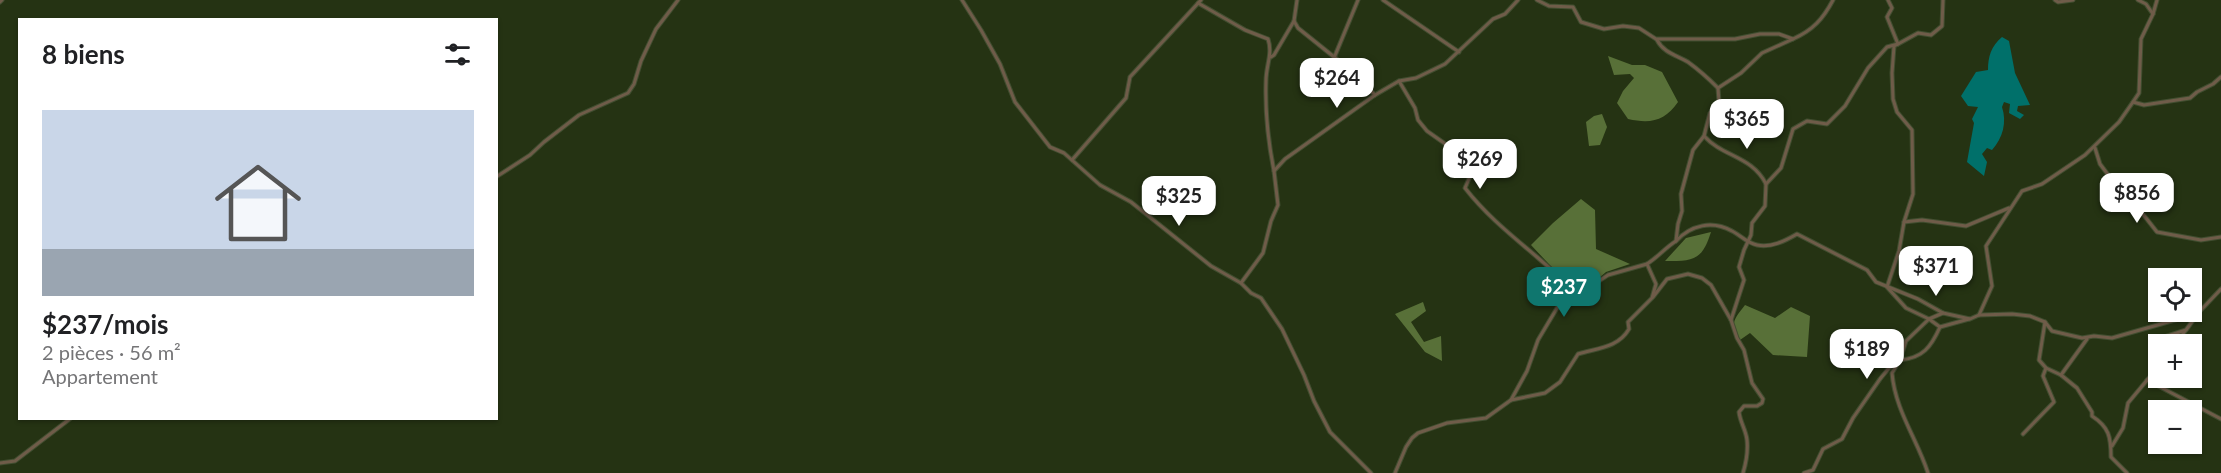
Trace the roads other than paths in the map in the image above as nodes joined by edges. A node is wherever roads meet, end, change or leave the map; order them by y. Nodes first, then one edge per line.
1 (678, 0) edge
2 (962, 0) edge
3 (1297, 0) edge
4 (1358, 0) edge
5 (1383, 0) edge
6 (1518, 0) edge
7 (1537, 0) edge
8 (1833, 0) edge
9 (1888, 0) edge
10 (1943, 0) edge
11 (2055, 0) edge
12 (2073, 0) edge
13 (2138, 0) edge
14 (2157, 0) edge
15 (1200, 2) edge
16 (2153, 14) junction
17 (1294, 21) junction
18 (1656, 39) junction
19 (1793, 39) junction
20 (1898, 44) junction
21 (1459, 52) junction
22 (1270, 57) junction
23 (1334, 58) junction
24 (2221, 77) edge
25 (1399, 81) junction
26 (2221, 82) edge
27 (2213, 84) junction
28 (1718, 88) junction
29 (1375, 95) junction
30 (2133, 102) junction
31 (1704, 136) junction
32 (2095, 147) junction
33 (1072, 160) junction
34 (1274, 171) junction
35 (498, 176) edge
36 (1766, 184) junction
37 (2011, 207) junction
38 (1904, 222) junction
39 (2221, 237) edge
40 (1676, 241) junction
41 (1749, 242) junction
42 (1647, 264) junction
43 (1241, 283) junction
44 (1887, 287) junction
45 (2221, 289) edge
46 (1581, 293) junction
47 (1652, 298) junction
48 (2202, 309) edge
49 (1943, 313) junction
50 (1979, 315) junction
51 (1929, 319) junction
52 (1970, 319) junction
53 (1731, 320) junction
54 (2045, 322) junction
55 (2172, 322) edge
56 (2190, 322) edge
57 (1940, 327) junction
58 (2186, 330) junction
59 (2174, 334) edge
60 (2183, 334) edge
61 (2089, 338) junction
62 (1900, 360) junction
63 (2046, 368) junction
64 (2061, 375) junction
65 (2147, 380) joint
66 (1511, 400) junction
67 (2221, 419) edge
68 (68, 420) edge
69 (2023, 434) dead end
70 (2111, 446) junction
71 (0, 463) edge
72 (1371, 473) edge
73 (1395, 473) edge
74 (1743, 473) edge
75 (1804, 473) edge
76 (1928, 473) edge
77 (2127, 473) edge

1 - 35 street
2 - 33 street
3 - 17 street
4 - 23 street
5 - 21 street
6 - 21 street
7 - 18 street
8 - 19 street
9 - 20 street
10 - 20 street
11 - 12 street
13 - 16 street
14 - 16 street
15 - 22 street
15 - 33 street
16 - 30 street
17 - 22 street
17 - 23 street
18 - 19 street
18 - 28 street
19 - 28 street
20 - 36 street
20 - 38 street
21 - 25 street
22 - 34 street
23 - 29 street
24 - 27 street
25 - 29 street
25 - 46 street
26 - 27 street
27 - 30 street
28 - 31 street
29 - 34 street
30 - 32 street
31 - 36 street
31 - 40 street
32 - 37 street
32 - 39 street
33 - 43 street
34 - 43 street
36 - 41 street
37 - 38 street
37 - 50 street
38 - 44 street
40 - 41 street
40 - 42 street
41 - 44 street
41 - 53 street
42 - 46 street
42 - 47 street
43 - 72 street
44 - 49 street
44 - 51 street
45 - 48 street
46 - 66 street
47 - 53 street
47 - 66 street
49 - 51 street
49 - 52 street
50 - 52 street
50 - 54 street
51 - 57 street
51 - 62 street
52 - 57 street
53 - 74 street
54 - 61 street
54 - 63 street
55 - 61 street
56 - 58 street
57 - 62 street
58 - 59 street
58 - 60 street
61 - 64 street
62 - 75 street
62 - 76 street
63 - 64 street
63 - 69 street
64 - 70 street
65 - 67 street
65 - 70 street
66 - 73 street
68 - 71 street
70 - 77 street

